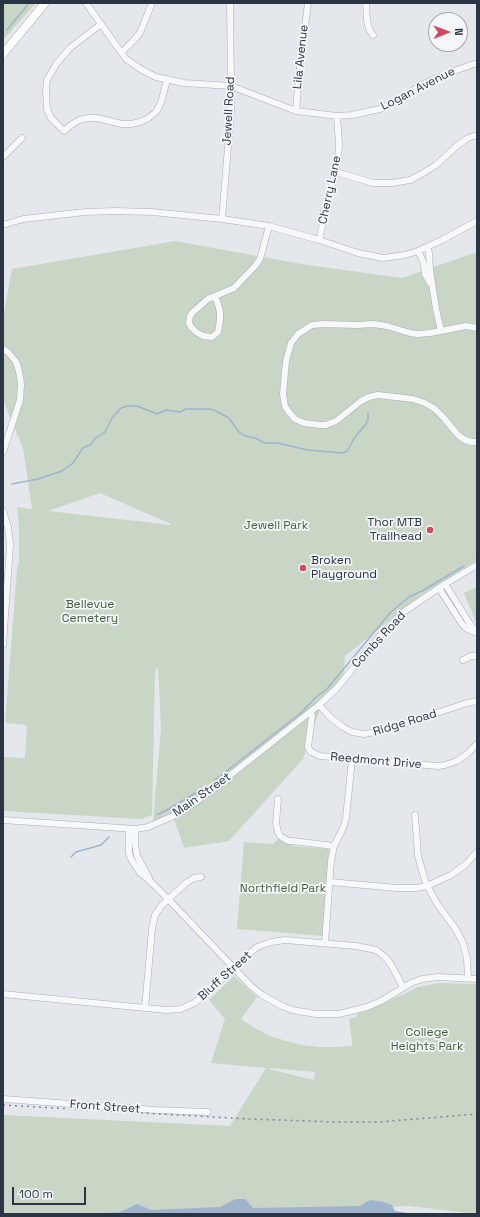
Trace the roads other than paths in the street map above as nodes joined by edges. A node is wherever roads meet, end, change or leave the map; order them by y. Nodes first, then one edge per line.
1 (45, 3) edge
2 (86, 3) edge
3 (152, 3) edge
4 (230, 3) edge
5 (308, 3) edge
6 (366, 3) edge
7 (101, 24) junction
8 (373, 35) dead end
9 (122, 52) junction
10 (3, 54) edge
11 (477, 63) edge
12 (167, 80) junction
13 (231, 86) junction
14 (296, 110) junction
15 (337, 116) junction
16 (477, 135) edge
17 (22, 138) dead end
18 (3, 157) edge
19 (336, 172) junction
20 (222, 219) junction
21 (477, 221) edge
22 (3, 225) edge
23 (269, 226) junction
24 (319, 240) junction
25 (427, 247) junction
26 (418, 251) junction
27 (432, 288) junction
28 (214, 296) junction
29 (477, 328) edge
30 (441, 331) junction
31 (3, 349) edge
32 (477, 442) edge
33 (3, 452) edge
34 (3, 511) edge
35 (477, 565) edge
36 (8, 567) junction
37 (3, 572) edge
38 (442, 586) junction
39 (477, 633) edge
40 (3, 646) edge
41 (477, 656) edge
42 (463, 660) dead end
43 (477, 702) edge
44 (319, 705) junction
45 (310, 712) junction
46 (477, 744) edge
47 (352, 759) junction
48 (278, 799) dead end
49 (415, 815) dead end
50 (3, 820) edge
51 (132, 829) junction
52 (334, 846) junction
53 (477, 852) edge
54 (201, 877) dead end
55 (330, 882) junction
56 (427, 886) junction
57 (168, 899) junction
58 (325, 943) junction
59 (233, 968) junction
60 (468, 978) junction
61 (477, 979) edge
62 (404, 987) junction
63 (3, 994) edge
64 (145, 1008) junction
65 (3, 1099) edge
66 (208, 1112) dead end

1 - 10 main road
2 - 7 street, Logan Avenue
3 - 9 street
4 - 13 street, Jewell Road
5 - 14 street, Lila Avenue
6 - 8 street
7 - 9 street, Logan Avenue
7 - 12 street
9 - 12 street, Logan Avenue
11 - 15 street, Logan Avenue
12 - 13 street, Logan Avenue
13 - 14 street, Logan Avenue
13 - 20 street, Jewell Road
14 - 15 street, Logan Avenue
15 - 19 street, Cherry Lane
16 - 19 street
17 - 18 street
19 - 24 street, Cherry Lane
20 - 22 street
20 - 23 street
21 - 25 street
23 - 24 street
23 - 28 street
24 - 26 street
25 - 26 street
25 - 27 street
26 - 27 street
27 - 30 street
28 - 28 street
29 - 30 street
30 - 32 street
31 - 33 street
34 - 36 street
35 - 38 street, Combs Road
36 - 37 street
36 - 40 street
38 - 39 street
38 - 44 street, Combs Road
41 - 42 street
43 - 44 street, Ridge Road
44 - 45 street, Combs Road
45 - 47 street, Reedmont Drive
45 - 51 street, Main Street
46 - 47 street, Reedmont Drive
47 - 52 street
48 - 52 street
49 - 56 street
50 - 51 street, Main Street
51 - 57 street
52 - 55 street
53 - 56 street
54 - 57 street
55 - 56 street
55 - 58 street
56 - 60 street
57 - 59 street
57 - 64 street
58 - 59 street, Bluff Street
58 - 62 street, Bluff Street
59 - 62 street
59 - 64 street, Bluff Street
60 - 61 street
60 - 62 street
63 - 64 street, Bluff Street
65 - 66 street, Front Street

